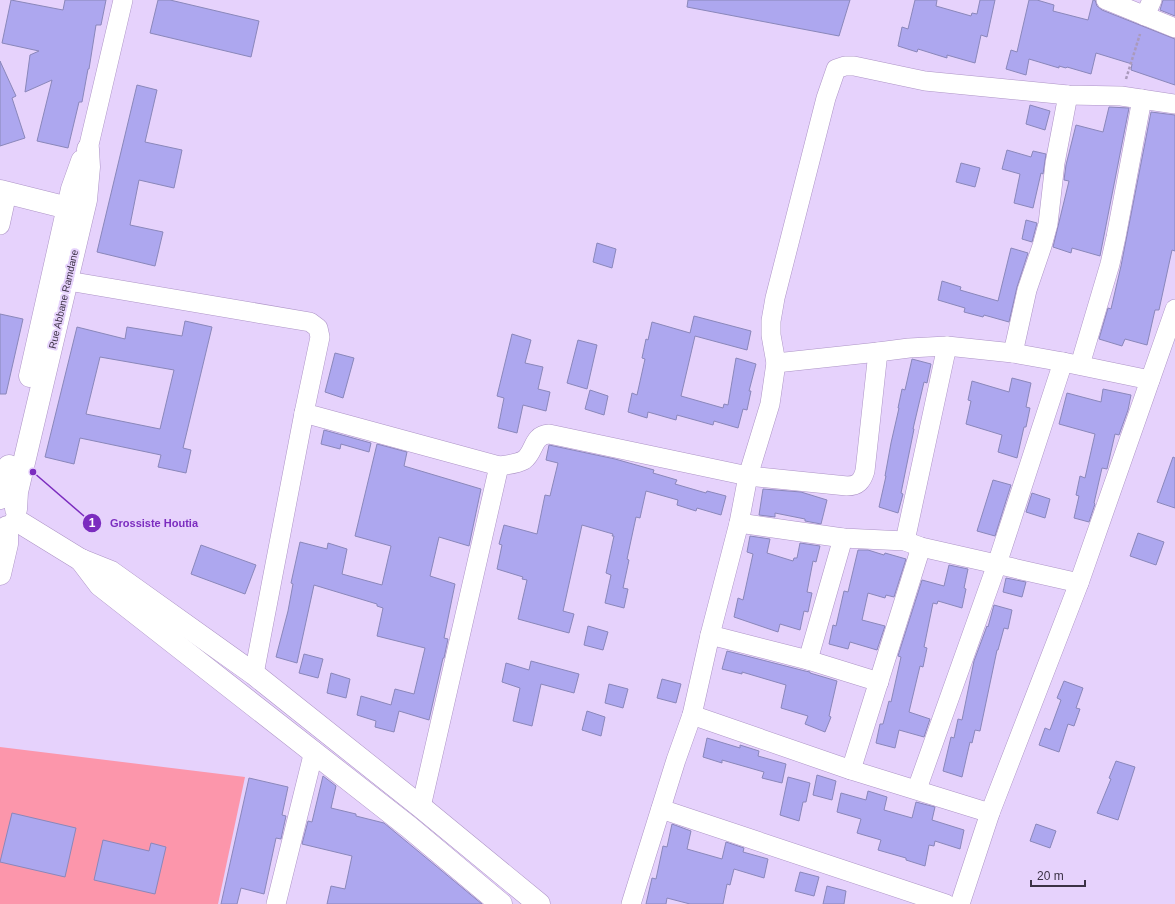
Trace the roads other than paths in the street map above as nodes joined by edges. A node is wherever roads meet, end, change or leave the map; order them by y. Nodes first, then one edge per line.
1 (123, 0) edge
2 (1106, 0) edge
3 (1148, 8) edge
4 (1175, 28) edge
5 (1068, 95) junction
6 (1142, 99) junction
7 (1175, 104) edge
8 (88, 149) junction
9 (4, 192) edge
10 (68, 208) junction
11 (0, 225) edge
12 (68, 281) junction
13 (1175, 309) edge
14 (947, 346) junction
15 (878, 352) junction
16 (1013, 353) junction
17 (41, 360) junction
18 (776, 363) junction
19 (1072, 363) junction
20 (1150, 380) junction
21 (304, 413) junction
22 (499, 466) junction
23 (748, 476) junction
24 (6, 514) edge
25 (739, 523) junction
26 (843, 538) junction
27 (913, 544) junction
28 (81, 560) junction
29 (997, 564) junction
30 (0, 574) edge
31 (1079, 583) junction
32 (710, 635) junction
33 (808, 660) junction
34 (254, 674) junction
35 (879, 682) junction
36 (692, 714) junction
37 (314, 751) junction
38 (851, 770) junction
39 (916, 789) junction
40 (421, 807) junction
41 (660, 809) junction
42 (990, 813) junction
43 (276, 904) edge
44 (501, 904) edge
45 (539, 904) edge
46 (631, 904) edge
47 (946, 904) edge
48 (960, 904) edge

1 - 8 street
2 - 3 street
3 - 4 street
5 - 6 street
5 - 16 street
5 - 18 street
6 - 7 street
6 - 19 street
8 - 10 street, Rue Abbane Ramdane
8 - 12 street, Rue Abbane Ramdane
9 - 10 street
9 - 11 street
10 - 17 street, Rue Abbane Ramdane
12 - 17 street, Rue Abbane Ramdane
12 - 21 street
13 - 20 street
14 - 15 street
14 - 16 street
14 - 27 street
15 - 18 street
15 - 23 street
16 - 19 street
17 - 24 street, Rue Abbane Ramdane
18 - 23 street
19 - 20 street
19 - 29 street
20 - 31 street
21 - 22 street
21 - 34 street
22 - 23 street
22 - 40 street
23 - 25 street
24 - 28 street
24 - 30 street, Rue Abbane Ramdane
25 - 26 street
25 - 32 street
26 - 27 street
26 - 33 street
27 - 29 street
27 - 35 street
28 - 34 street
28 - 37 street
29 - 31 street
29 - 39 street
31 - 42 street
32 - 33 street
32 - 36 street
33 - 35 street
34 - 40 street
35 - 38 street
36 - 38 street
36 - 41 street
37 - 43 street
37 - 44 street
38 - 39 street
39 - 42 street
40 - 45 street
41 - 46 street
41 - 47 street
42 - 48 street

